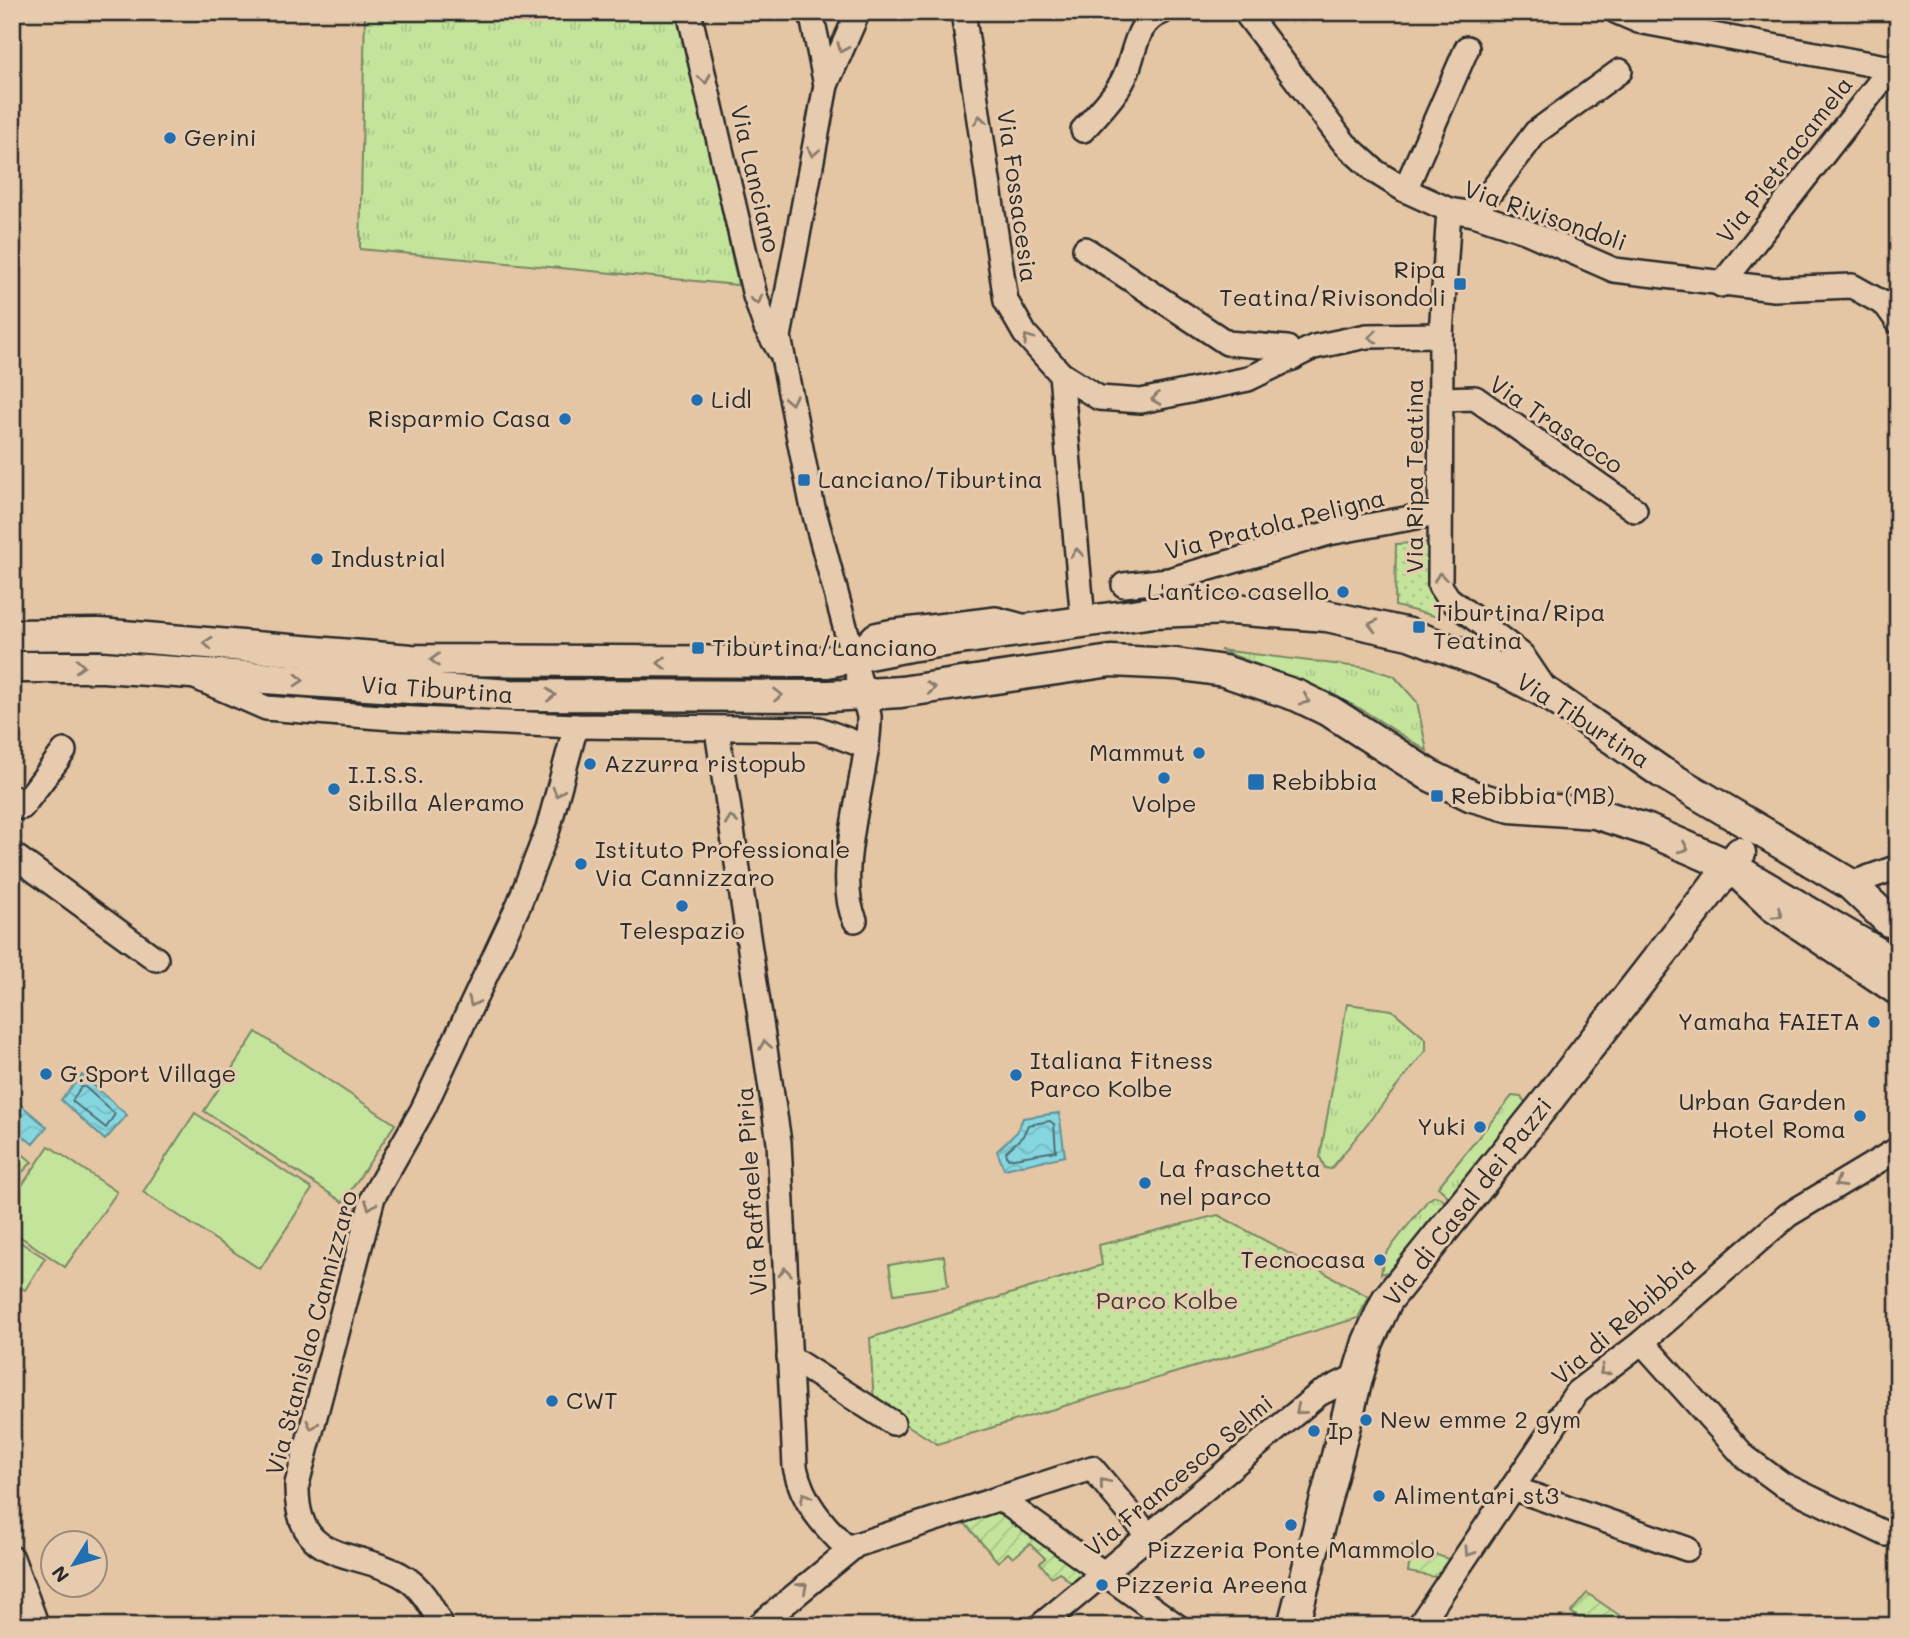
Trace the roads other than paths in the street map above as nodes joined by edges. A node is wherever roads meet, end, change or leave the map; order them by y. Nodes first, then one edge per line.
1 (690, 12) edge
2 (811, 12) edge
3 (858, 12) edge
4 (963, 12) edge
5 (1162, 12) edge
6 (1617, 12) edge
7 (1256, 18) edge
8 (1467, 48) dead end
9 (1894, 67) edge
10 (1620, 71) dead end
11 (826, 85) junction
12 (1083, 130) dead end
13 (1405, 190) junction
14 (1449, 211) junction
15 (1474, 214) junction
16 (1085, 249) dead end
17 (1721, 285) junction
18 (1898, 322) edge
19 (1441, 335) junction
20 (781, 353) junction
21 (1293, 358) junction
22 (1060, 374) junction
23 (1443, 399) junction
24 (1635, 510) dead end
25 (1438, 513) junction
26 (1124, 584) dead end
27 (1083, 621) junction
28 (12, 635) edge
29 (852, 658) junction
30 (12, 667) edge
31 (183, 672) junction
32 (863, 693) junction
33 (1550, 695) junction
34 (576, 726) junction
35 (717, 730) junction
36 (867, 747) junction
37 (64, 751) dead end
38 (15, 810) edge
39 (12, 855) edge
40 (1730, 866) junction
41 (1898, 867) edge
42 (1850, 884) junction
43 (855, 920) dead end
44 (1893, 924) edge
45 (156, 959) dead end
46 (1898, 965) edge
47 (1898, 994) edge
48 (1898, 1149) edge
49 (1642, 1342) junction
50 (789, 1357) junction
51 (1358, 1375) junction
52 (893, 1423) dead end
53 (1512, 1488) junction
54 (999, 1499) junction
55 (1886, 1534) dead end
56 (1148, 1535) junction
57 (848, 1549) junction
58 (1686, 1549) dead end
59 (12, 1558) edge
60 (1102, 1573) junction
61 (37, 1626) edge
62 (441, 1626) edge
63 (758, 1626) edge
64 (1040, 1626) edge
65 (1177, 1626) edge
66 (1293, 1626) edge
67 (1419, 1626) edge

1 -> 20 street, Via Lanciano
2 - 11 street, Via Lanciano
3 -> 11 street
22 -> 4 street, Via Fossacesia
5 - 12 street
6 - 9 street
7 - 13 street, Via Rivisondoli
8 - 13 street
9 - 17 street, Via Pietracamela
10 - 15 street
11 -> 20 street, Via Lanciano
13 - 14 street, Via Rivisondoli
14 - 15 street, Via Rivisondoli
14 - 19 street, Via Ripa Teatina
15 - 17 street, Via Rivisondoli
16 - 21 street
17 - 18 street, Via Rivisondoli
19 -> 21 street, Via Fossacesia
19 - 23 street, Via Ripa Teatina
20 -> 29 street, Via Lanciano
21 -> 22 street, Via Fossacesia
27 -> 22 street
23 - 24 street, Via Trasacco
23 - 25 street, Via Ripa Teatina
25 - 26 street, Via Pratola Peligna
33 -> 25 street, Via Ripa Teatina
27 - 29 main road, Via Tiburtina
33 -> 27 main road, Via Tiburtina
29 -> 28 main road, Via Tiburtina
29 - 32 street, Via Lanciano
30 -> 31 main road, Via Tiburtina
31 -> 32 main road, Via Tiburtina
31 - 34 street, Via Tiburtina
32 - 36 street, Via Lanciano
32 -> 40 main road, Via Tiburtina
33 - 42 main road, Via Tiburtina
34 - 35 street, Via Tiburtina
34 -> 62 street, Via Stanislao Cannizzaro
35 - 36 street, Via Tiburtina
50 -> 35 street, Via Raffaele Piria
36 - 43 street, Via Lanciano
37 - 38 street
39 - 45 street
40 - 44 main road, Via Tiburtina
40 - 46 main road
40 -> 47 street
40 - 51 main road, Via di Casal dei Pazzi
41 - 42 street
42 - 44 main road, Via Tiburtina
48 -> 49 street, Via di Rebibbia
49 -> 53 street, Via di Rebibbia
49 - 55 street
50 - 52 street
57 -> 50 street, Via Raffaele Piria
51 -> 56 street, Via Francesco Selmi
51 - 66 main road, Via di Casal dei Pazzi
53 - 58 street
53 -> 67 street, Via di Rebibbia
56 -> 54 street
54 - 57 street
54 - 60 street
56 - 60 street, Via Francesco Selmi
63 -> 57 street
59 - 61 street
60 - 64 street, Via Francesco Selmi
60 - 65 street

